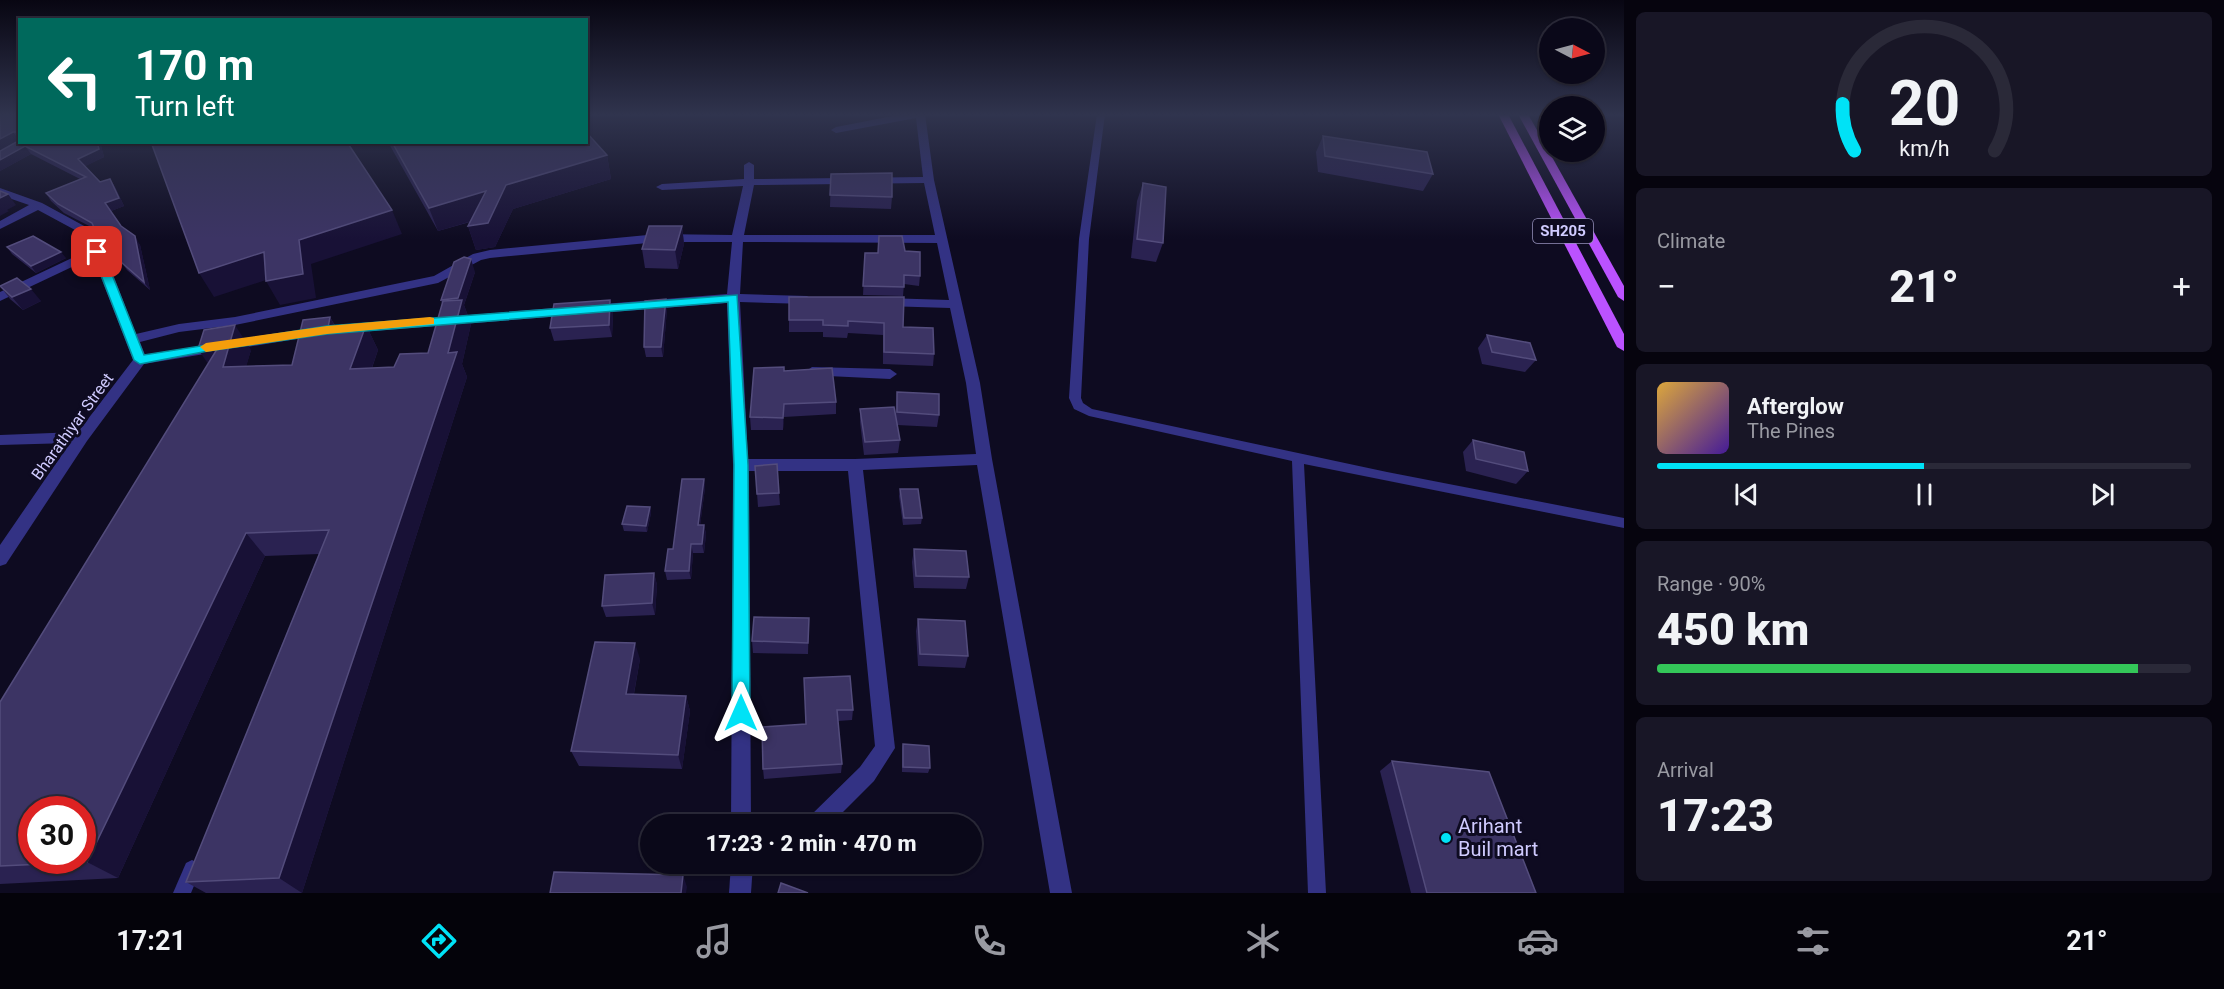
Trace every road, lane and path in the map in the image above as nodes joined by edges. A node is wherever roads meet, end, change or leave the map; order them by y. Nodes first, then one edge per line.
1 (926, 156) edge
2 (1095, 156) edge
3 (1525, 156) edge
4 (1547, 156) edge
5 (749, 165) dead end
6 (929, 180) junction
7 (749, 183) junction
8 (663, 187) dead end
9 (0, 190) edge
10 (38, 205) junction
11 (0, 226) edge
12 (738, 236) junction
13 (942, 239) junction
14 (97, 252) junction
15 (0, 297) edge
16 (1624, 297) edge
17 (733, 298) junction
18 (816, 300) edge
19 (875, 302) edge
20 (957, 304) junction
21 (134, 339) junction
22 (1624, 347) edge
23 (140, 360) junction
24 (800, 372) edge
25 (890, 374) dead end
26 (82, 437) junction
27 (0, 441) edge
28 (1298, 458) junction
29 (984, 459) junction
30 (741, 465) junction
31 (855, 465) junction
32 (1624, 523) edge
33 (0, 559) edge
34 (741, 814) edge
35 (826, 814) edge
36 (201, 849) edge
37 (744, 874) edge
38 (182, 893) edge
39 (740, 893) edge
40 (1061, 893) edge
41 (1317, 893) edge

1 - 6 street
2 - 28 lane
3 - 22 main road, SH205
4 - 16 main road
5 - 7 street
6 - 7 street
6 - 13 street
7 - 8 street
7 - 12 street
9 - 10 street
10 - 11 street
10 - 14 street
12 - 13 street
12 - 17 street
12 - 21 street
13 - 20 street
14 - 15 street
14 - 21 street
17 - 18 street
17 - 23 street
17 - 30 street
19 - 20 street
20 - 29 street
21 - 23 street
23 - 26 street, Bharathiyar Street
24 - 25 street
26 - 27 street
26 - 33 street, Bharathiyar Street
28 - 32 lane
28 - 41 lane
29 - 31 street
29 - 40 street
30 - 31 street
30 - 34 street
31 - 35 street
36 - 38 lane
37 - 39 street

